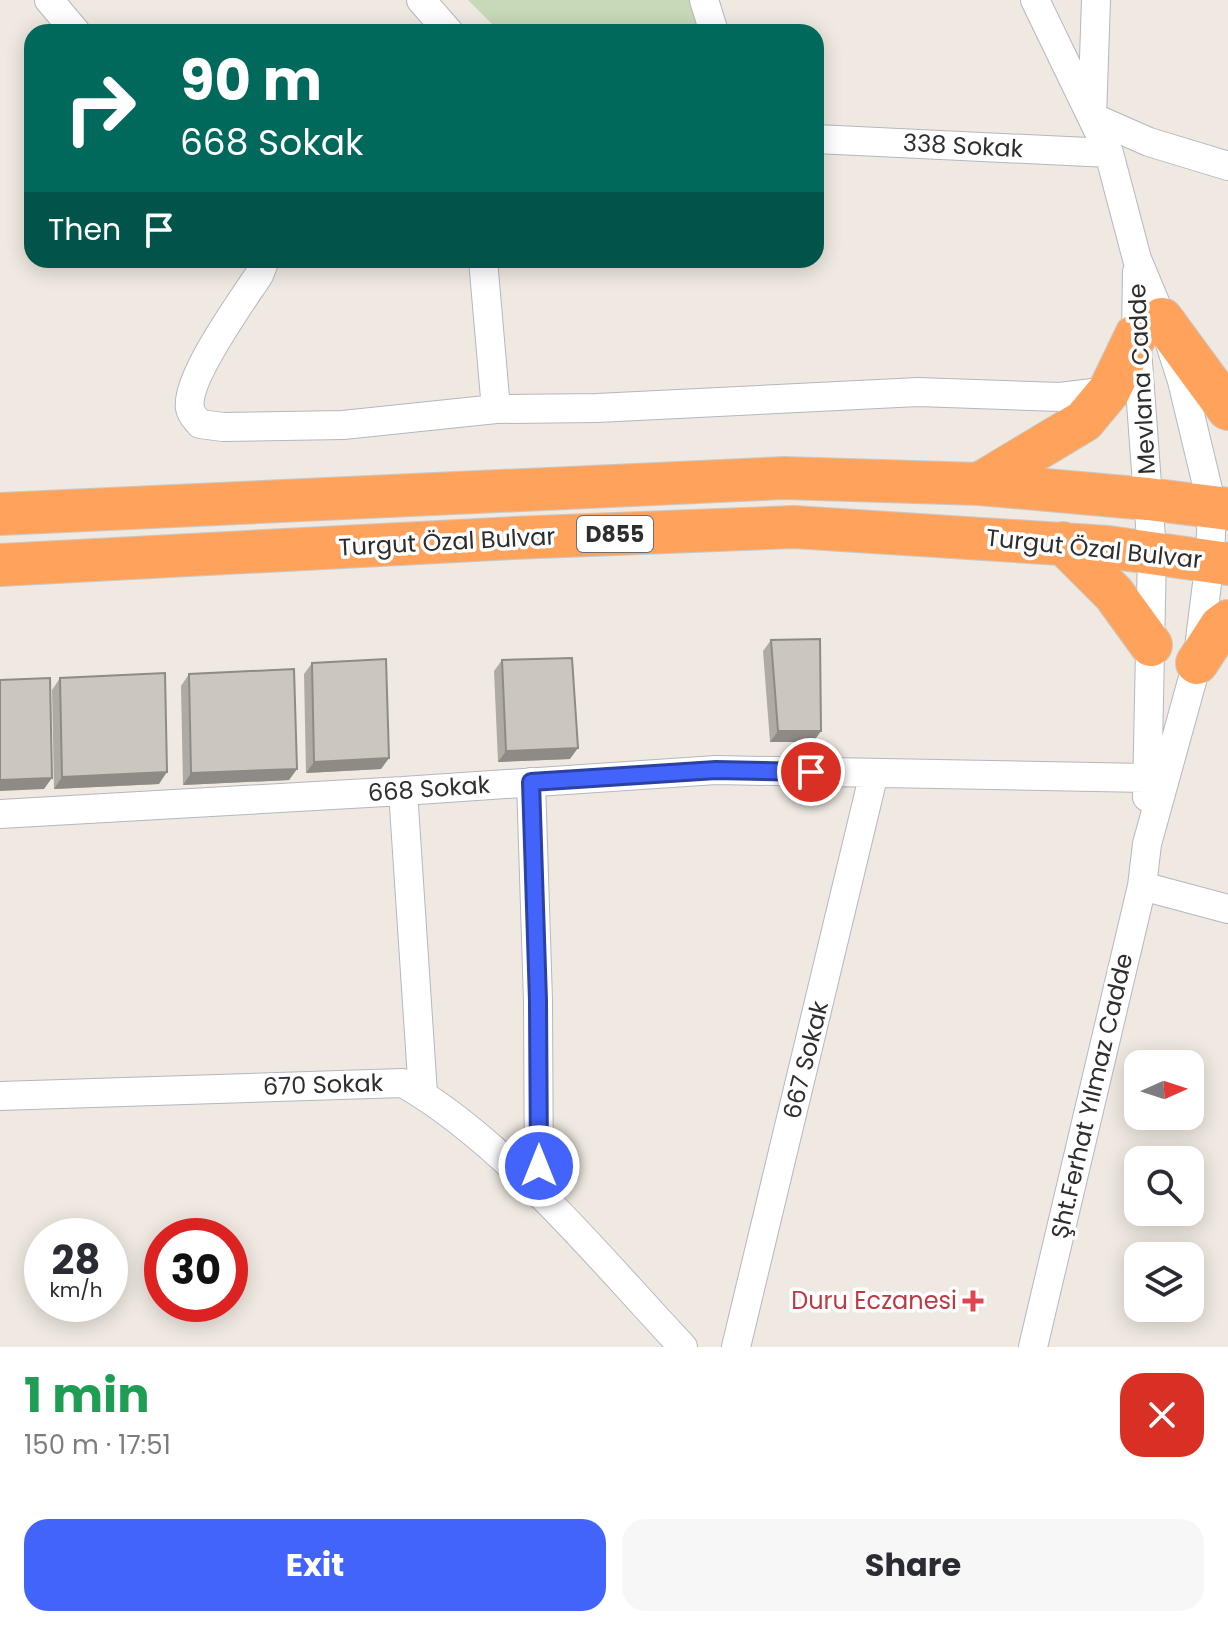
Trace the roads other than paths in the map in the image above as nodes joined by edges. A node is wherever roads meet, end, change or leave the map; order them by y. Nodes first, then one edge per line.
1 (49, 0) edge
2 (421, 0) edge
3 (704, 0) edge
4 (1035, 0) edge
5 (1096, 0) edge
6 (69, 24) edge
7 (442, 24) edge
8 (712, 24) edge
9 (1092, 117) junction
10 (824, 139) edge
11 (1109, 153) junction
12 (1228, 166) edge
13 (262, 268) edge
14 (484, 268) edge
15 (1149, 327) junction
16 (1109, 391) junction
17 (496, 409) junction
18 (1228, 409) edge
19 (979, 484) junction
20 (1148, 499) junction
21 (1220, 508) edge
22 (0, 514) edge
23 (1063, 543) junction
24 (1152, 552) junction
25 (1219, 562) edge
26 (0, 565) edge
27 (1228, 621) edge
28 (1151, 645) junction
29 (1197, 663) junction
30 (874, 773) junction
31 (1146, 778) junction
32 (531, 782) junction
33 (403, 791) junction
34 (0, 814) edge
35 (1147, 844) junction
36 (1142, 886) junction
37 (1228, 909) edge
38 (423, 1094) junction
39 (0, 1096) edge
40 (539, 1194) junction
41 (683, 1347) edge
42 (736, 1347) edge
43 (1033, 1347) edge

1 - 6 street
2 - 7 street
3 - 8 street
4 - 9 street, Mevlana Cadde
5 - 9 street
9 - 11 street, Mevlana Cadde
9 - 12 street
10 - 11 street, 338 Sokak
11 - 15 street, Mevlana Cadde
13 - 17 street
14 - 17 street
15 - 16 highway
15 - 18 highway
15 - 20 street, Mevlana Cadde
15 - 21 street, Mevlana Cadde
16 - 17 street
16 - 19 highway
19 - 20 highway, Turgut Özal Bulvar / D855
19 - 22 highway, Turgut Özal Bulvar / D855
20 - 21 highway, Turgut Özal Bulvar / D855
20 - 24 street, Şht.Ferhat Yılmaz Cadde
21 - 25 street, Şht.Ferhat Yılmaz Cadde
23 - 24 highway, Turgut Özal Bulvar / D855
23 - 26 highway, Turgut Özal Bulvar / D855
23 - 28 highway
24 - 25 highway, Turgut Özal Bulvar / D855
24 - 28 street, Şht.Ferhat Yılmaz Cadde
25 - 29 street, Şht.Ferhat Yılmaz Cadde
27 - 29 highway
28 - 31 street, Şht.Ferhat Yılmaz Cadde
29 - 35 street, Şht.Ferhat Yılmaz Cadde
30 - 31 street, 668 Sokak
30 - 32 street, 668 Sokak
30 - 42 street, 667 Sokak
31 - 35 street, Şht.Ferhat Yılmaz Cadde
32 - 33 street, 668 Sokak
32 - 40 street
33 - 34 street, 668 Sokak
33 - 38 street
35 - 36 street, Şht.Ferhat Yılmaz Cadde
36 - 37 street
36 - 43 street, Şht.Ferhat Yılmaz Cadde
38 - 39 street, 670 Sokak
38 - 40 street, 670 Sokak
40 - 41 street, 670 Sokak

